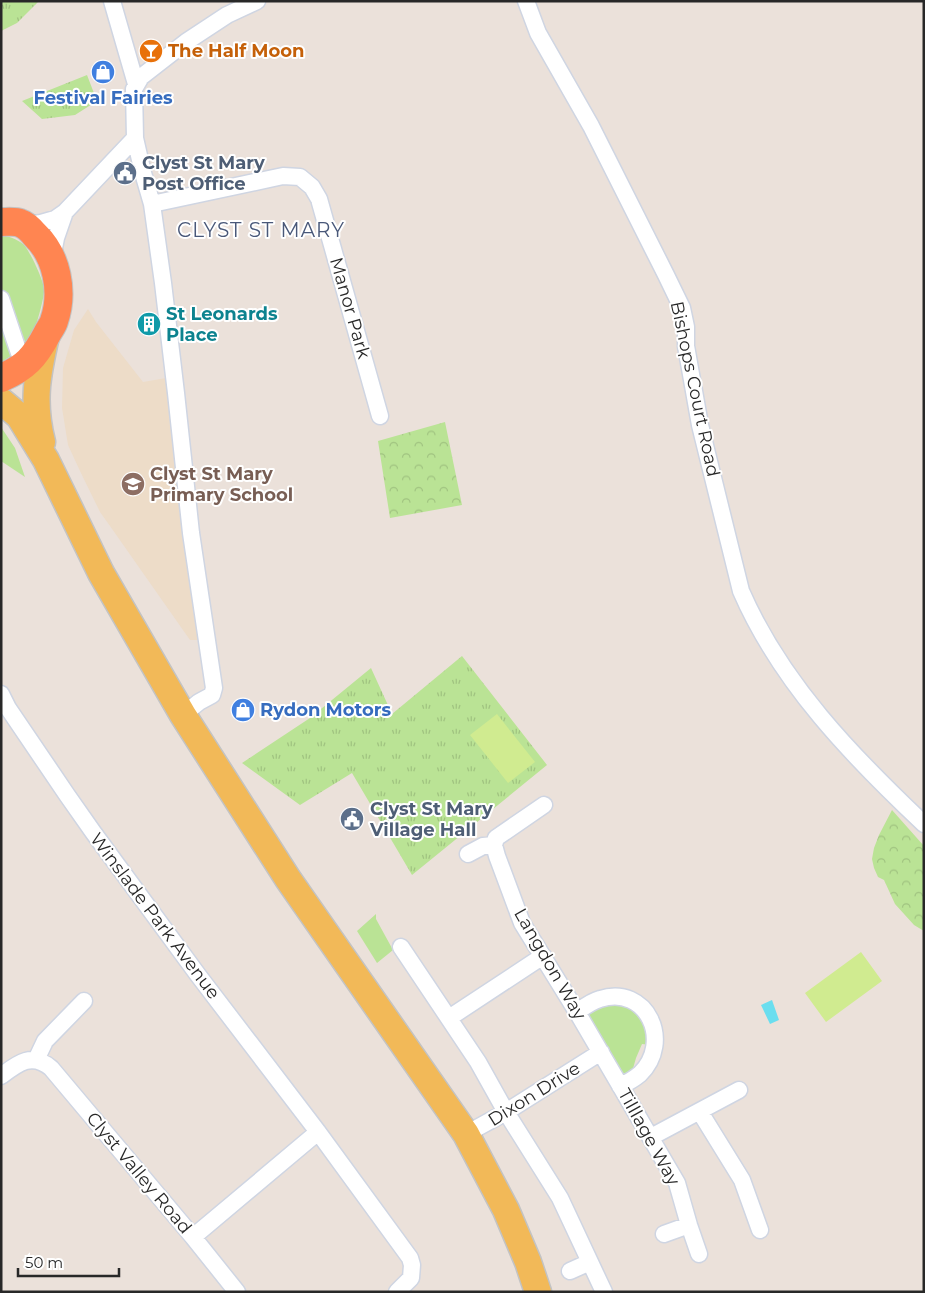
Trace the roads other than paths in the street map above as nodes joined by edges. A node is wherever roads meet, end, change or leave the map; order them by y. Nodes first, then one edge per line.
1 (112, 1) edge
2 (257, 1) edge
3 (526, 1) edge
4 (136, 84) junction
5 (135, 138) junction
6 (152, 204) junction
7 (65, 212) junction
8 (12, 219) edge
9 (52, 259) junction
10 (1, 299) edge
11 (46, 336) junction
12 (12, 372) edge
13 (1, 401) edge
14 (36, 409) junction
15 (380, 416) dead end
16 (46, 460) junction
17 (1, 694) edge
18 (183, 715) junction
19 (544, 805) dead end
20 (924, 824) edge
21 (494, 845) junction
22 (468, 854) dead end
23 (401, 947) dead end
24 (543, 956) junction
25 (84, 1002) dead end
26 (577, 1012) junction
27 (449, 1018) junction
28 (600, 1052) junction
29 (36, 1060) junction
30 (1, 1076) edge
31 (620, 1086) junction
32 (739, 1090) dead end
33 (506, 1112) junction
34 (700, 1112) junction
35 (318, 1132) junction
36 (466, 1134) junction
37 (650, 1137) junction
38 (689, 1225) junction
39 (760, 1230) dead end
40 (664, 1234) dead end
41 (193, 1237) junction
42 (699, 1254) dead end
43 (590, 1262) junction
44 (570, 1271) dead end
45 (237, 1292) edge
46 (397, 1292) edge
47 (538, 1292) edge
48 (604, 1292) edge

1 - 4 street
2 - 4 street
3 - 20 street, Bishops Court Road
4 - 5 street
5 - 6 street
5 - 7 street
6 - 15 street, Manor Park
6 - 18 street
7 - 8 street
7 - 9 street
8 - 9 highway
9 - 11 highway
10 - 12 street
11 - 12 highway
11 - 14 main road
12 - 14 street
13 - 16 main road
14 - 16 main road
16 - 18 main road
17 - 35 street, Winslade Park Avenue
18 - 36 main road
19 - 21 street
21 - 22 street
21 - 24 street, Langdon Way
23 - 27 street
24 - 26 street, Langdon Way
24 - 27 street
25 - 29 street
26 - 28 street, Langdon Way
26 - 31 street
27 - 33 street
28 - 31 street, Tilllage Way
28 - 33 street, Dixon Drive
29 - 30 street
29 - 41 street, Clyst Valley Road
31 - 37 street, Tilllage Way
32 - 34 street
33 - 36 street, Dixon Drive
33 - 43 street
34 - 37 street
34 - 39 street
35 - 41 street
35 - 46 street, Winslade Park Avenue
36 - 47 main road
37 - 38 street, Tilllage Way
38 - 40 street
38 - 42 street, Tilllage Way
41 - 45 street, Clyst Valley Road
43 - 44 street
43 - 48 street

